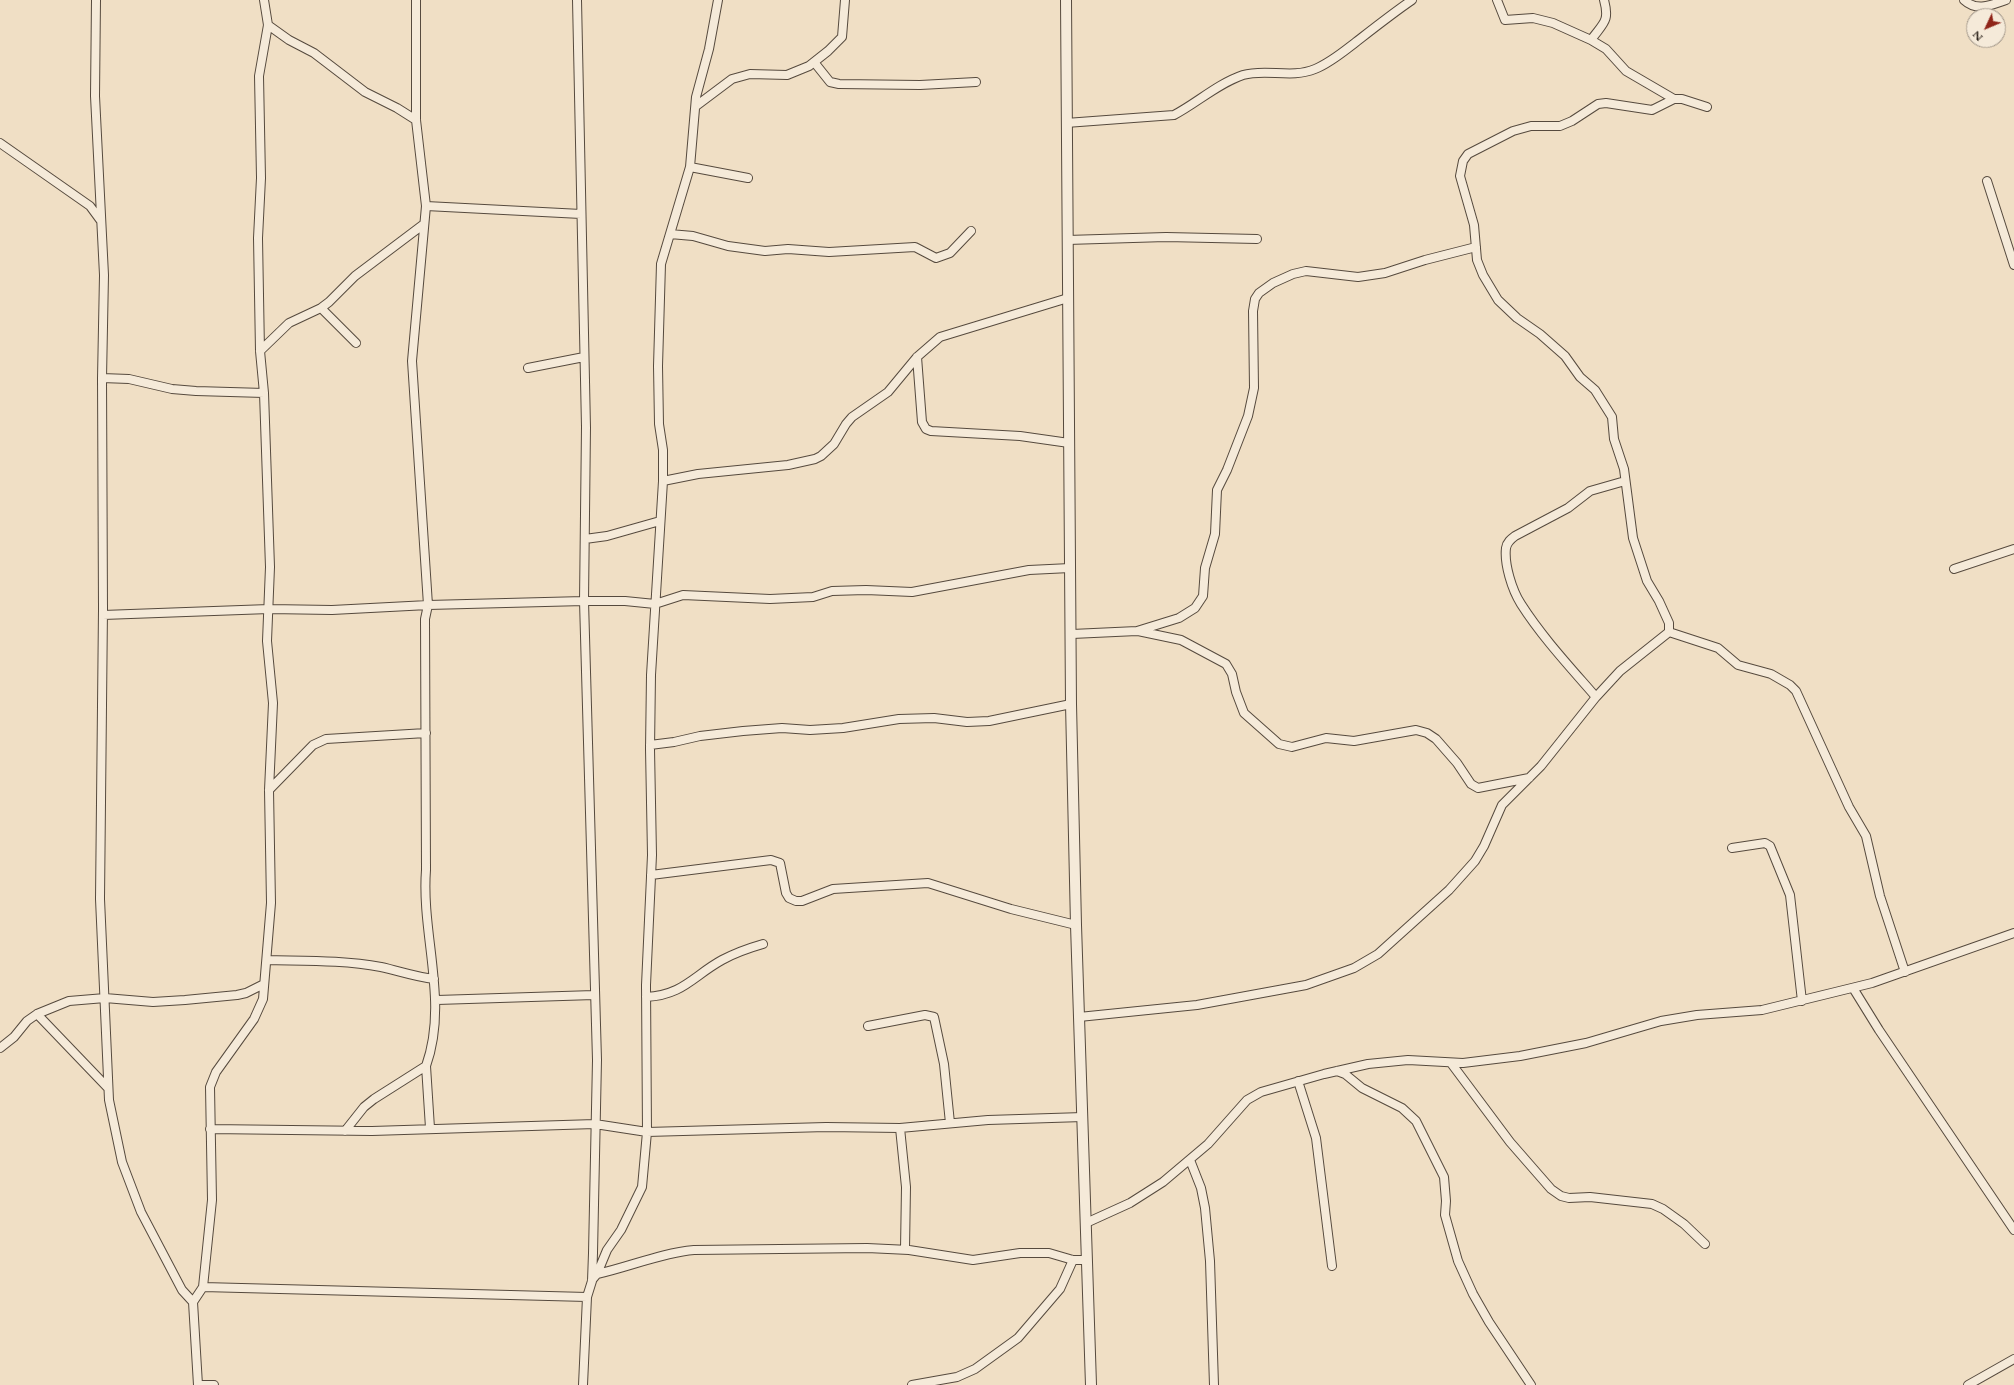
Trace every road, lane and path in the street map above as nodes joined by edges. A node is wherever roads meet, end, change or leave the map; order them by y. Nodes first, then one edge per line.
1 (96, 0) edge
2 (264, 0) edge
3 (416, 0) edge
4 (577, 0) edge
5 (718, 0) edge
6 (845, 0) edge
7 (1066, 0) edge
8 (1412, 0) edge
9 (1497, 0) edge
10 (1604, 0) edge
11 (1964, 0) edge
12 (2006, 0) edge
13 (268, 25) junction
14 (1591, 40) junction
15 (814, 62) junction
16 (976, 82) dead end
17 (1674, 100) junction
18 (696, 106) junction
19 (1707, 107) dead end
20 (416, 120) junction
21 (1066, 123) junction
22 (0, 143) edge
23 (690, 167) junction
24 (748, 178) dead end
25 (1987, 181) dead end
26 (426, 206) junction
27 (581, 214) junction
28 (101, 222) junction
29 (424, 224) junction
30 (971, 230) dead end
31 (670, 234) junction
32 (1067, 240) junction
33 (1258, 240) dead end
34 (1476, 247) junction
35 (2014, 265) edge
36 (1068, 298) junction
37 (321, 308) junction
38 (356, 343) dead end
39 (260, 351) junction
40 (584, 357) junction
41 (917, 357) junction
42 (528, 368) dead end
43 (102, 378) junction
44 (264, 393) junction
45 (1069, 443) junction
46 (664, 481) junction
47 (1625, 481) junction
48 (660, 521) junction
49 (585, 539) junction
50 (2014, 549) edge
51 (1070, 568) junction
52 (1954, 569) dead end
53 (584, 601) junction
54 (655, 604) junction
55 (428, 605) junction
56 (269, 609) junction
57 (103, 615) junction
58 (1137, 631) junction
59 (1669, 632) junction
60 (1072, 634) junction
61 (1596, 697) junction
62 (1071, 704) junction
63 (426, 733) junction
64 (650, 745) junction
65 (1530, 778) junction
66 (269, 790) junction
67 (1732, 848) dead end
68 (651, 875) junction
69 (1076, 925) junction
70 (2014, 933) edge
71 (763, 944) dead end
72 (267, 960) junction
73 (1905, 972) junction
74 (434, 980) junction
75 (264, 984) junction
76 (1853, 988) junction
77 (594, 995) junction
78 (646, 997) junction
79 (105, 998) junction
80 (436, 1000) junction
81 (1802, 1001) junction
82 (37, 1014) junction
83 (1079, 1017) junction
84 (868, 1026) dead end
85 (0, 1048) edge
86 (1450, 1063) junction
87 (426, 1066) junction
88 (1336, 1071) junction
89 (1298, 1081) junction
90 (108, 1088) junction
91 (1083, 1117) junction
92 (950, 1123) junction
93 (595, 1124) junction
94 (430, 1128) junction
95 (900, 1128) junction
96 (210, 1129) junction
97 (345, 1131) junction
98 (646, 1132) junction
99 (1190, 1160) junction
100 (1086, 1223) junction
101 (2014, 1230) edge
102 (1705, 1244) dead end
103 (905, 1249) junction
104 (1073, 1260) junction
105 (1086, 1260) junction
106 (1332, 1266) dead end
107 (594, 1278) junction
108 (203, 1287) junction
109 (587, 1297) junction
110 (193, 1302) junction
111 (2014, 1359) edge
112 (198, 1385) edge
113 (214, 1385) edge
114 (583, 1385) edge
115 (912, 1385) edge
116 (1091, 1385) edge
117 (1214, 1385) edge
118 (1532, 1385) edge
119 (1968, 1385) edge

1 - 28 street
2 - 13 street
3 - 20 street
4 - 27 street
5 - 18 street
6 - 15 street
7 - 21 street
8 - 21 street
9 - 14 street
10 - 14 street
11 - 12 street
13 - 20 street
13 - 39 street
14 - 17 street
15 - 16 street
15 - 18 street
17 - 19 street
17 - 34 street
18 - 23 street
20 - 26 street
21 - 32 street
22 - 28 street
23 - 24 street
23 - 31 street
25 - 35 street
26 - 27 street
26 - 29 street
27 - 40 street
28 - 43 street
29 - 37 street
29 - 55 street
30 - 31 street
31 - 46 street
32 - 33 street
32 - 36 street
34 - 47 street
34 - 58 street
36 - 41 street
36 - 45 street
37 - 38 street
37 - 39 street
39 - 44 street
40 - 42 street
40 - 49 street
41 - 45 street
41 - 46 street
43 - 44 street
43 - 57 street
44 - 56 street
45 - 51 street
46 - 48 street
47 - 59 street
47 - 61 street
48 - 49 street
48 - 54 street
49 - 53 street
50 - 52 street
51 - 54 street
51 - 60 street
53 - 54 street
53 - 55 street
53 - 77 street
54 - 64 street
55 - 56 street
55 - 63 street
56 - 57 street
56 - 66 street
57 - 79 street
58 - 60 street
58 - 65 street
59 - 61 street
59 - 73 street
60 - 62 street
61 - 65 street
62 - 64 street
62 - 69 street
63 - 66 street
63 - 74 street
64 - 68 street
65 - 83 street
66 - 72 street
67 - 81 street
68 - 69 street
68 - 78 street
69 - 83 street
70 - 73 street
71 - 78 street
72 - 74 street
72 - 75 street
73 - 76 street
74 - 80 street
75 - 79 street
75 - 96 street
76 - 81 street
76 - 101 street
77 - 80 street
77 - 93 street
78 - 98 street
79 - 82 street
79 - 90 street
80 - 87 street
81 - 86 street
82 - 85 street
82 - 90 street
83 - 91 street
84 - 92 street
86 - 88 street
86 - 102 street
87 - 94 street
87 - 97 street
88 - 89 street
88 - 118 street
89 - 99 street
89 - 106 street
90 - 110 street
91 - 92 street
91 - 100 street
92 - 95 street
93 - 94 street
93 - 98 street
93 - 107 street
94 - 97 street
95 - 98 street
95 - 103 street
96 - 97 street
96 - 108 street
98 - 107 street
99 - 100 street
99 - 117 street
100 - 105 street
103 - 104 street
103 - 107 street
104 - 105 street
104 - 115 street
105 - 116 street
107 - 109 street
108 - 109 street
108 - 110 street
109 - 114 street
110 - 112 street
111 - 119 street
112 - 113 street

